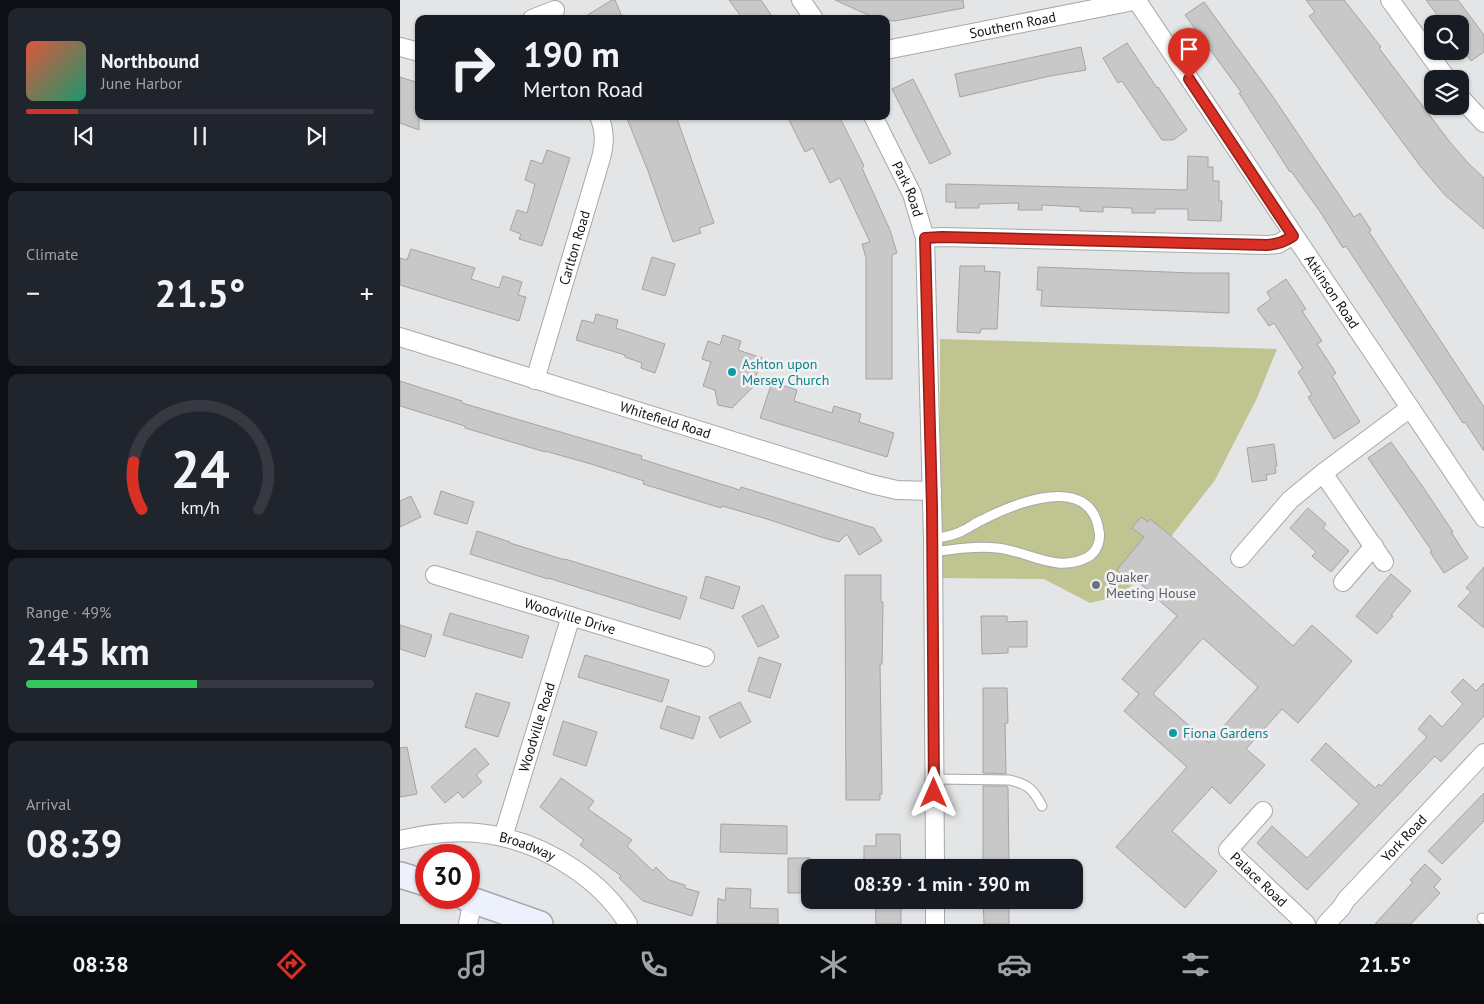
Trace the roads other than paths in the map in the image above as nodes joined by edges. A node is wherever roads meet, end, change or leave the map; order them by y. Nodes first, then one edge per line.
1 (801, 0) edge
2 (1138, 0) edge
3 (1390, 0) edge
4 (555, 10) edge
5 (542, 15) edge
6 (811, 15) edge
7 (400, 47) edge
8 (890, 49) edge
9 (415, 51) edge
10 (1441, 70) edge
11 (1469, 106) edge
12 (600, 120) edge
13 (875, 120) edge
14 (1484, 123) edge
15 (1293, 236) junction
16 (925, 238) junction
17 (400, 338) edge
18 (534, 380) junction
19 (1410, 408) junction
20 (1324, 473) junction
21 (932, 491) junction
22 (1484, 518) edge
23 (933, 546) junction
24 (1374, 546) junction
25 (1240, 558) dead end
26 (1384, 562) dead end
27 (435, 575) dead end
28 (1343, 582) dead end
29 (571, 616) junction
30 (705, 657) dead end
31 (1484, 753) edge
32 (934, 779) junction
33 (1042, 806) dead end
34 (1263, 811) dead end
35 (503, 837) junction
36 (400, 840) edge
37 (935, 859) edge
38 (400, 875) edge
39 (415, 880) edge
40 (480, 903) edge
41 (469, 909) edge
42 (935, 909) edge
43 (468, 924) edge
44 (540, 924) edge
45 (628, 924) edge
46 (935, 924) edge
47 (1306, 924) edge
48 (1326, 924) edge

1 - 6 street
2 - 8 street, Southern Road
2 - 15 street, Atkinson Road
3 - 10 street
4 - 5 street
7 - 9 street
11 - 14 street
12 - 18 street, Carlton Road
13 - 16 street, Park Road
15 - 16 street
15 - 19 street, Atkinson Road
16 - 21 street, Park Road
17 - 18 street, Whitefield Road
18 - 21 street, Whitefield Road
19 - 20 street
19 - 22 street, Atkinson Road
20 - 24 street
20 - 25 street
21 - 23 street, Park Road
23 - 23 lane
23 - 32 street, Park Road
24 - 26 street
24 - 28 street
27 - 29 street, Woodville Drive
29 - 30 street, Woodville Drive
29 - 35 street, Woodville Road
31 - 48 street, York Road
32 - 33 lane
32 - 37 street, Park Road
34 - 47 street, Palace Road
35 - 36 street, Broadway
35 - 45 street, Broadway
38 - 39 main road
40 - 44 main road
41 - 43 street
42 - 46 street

